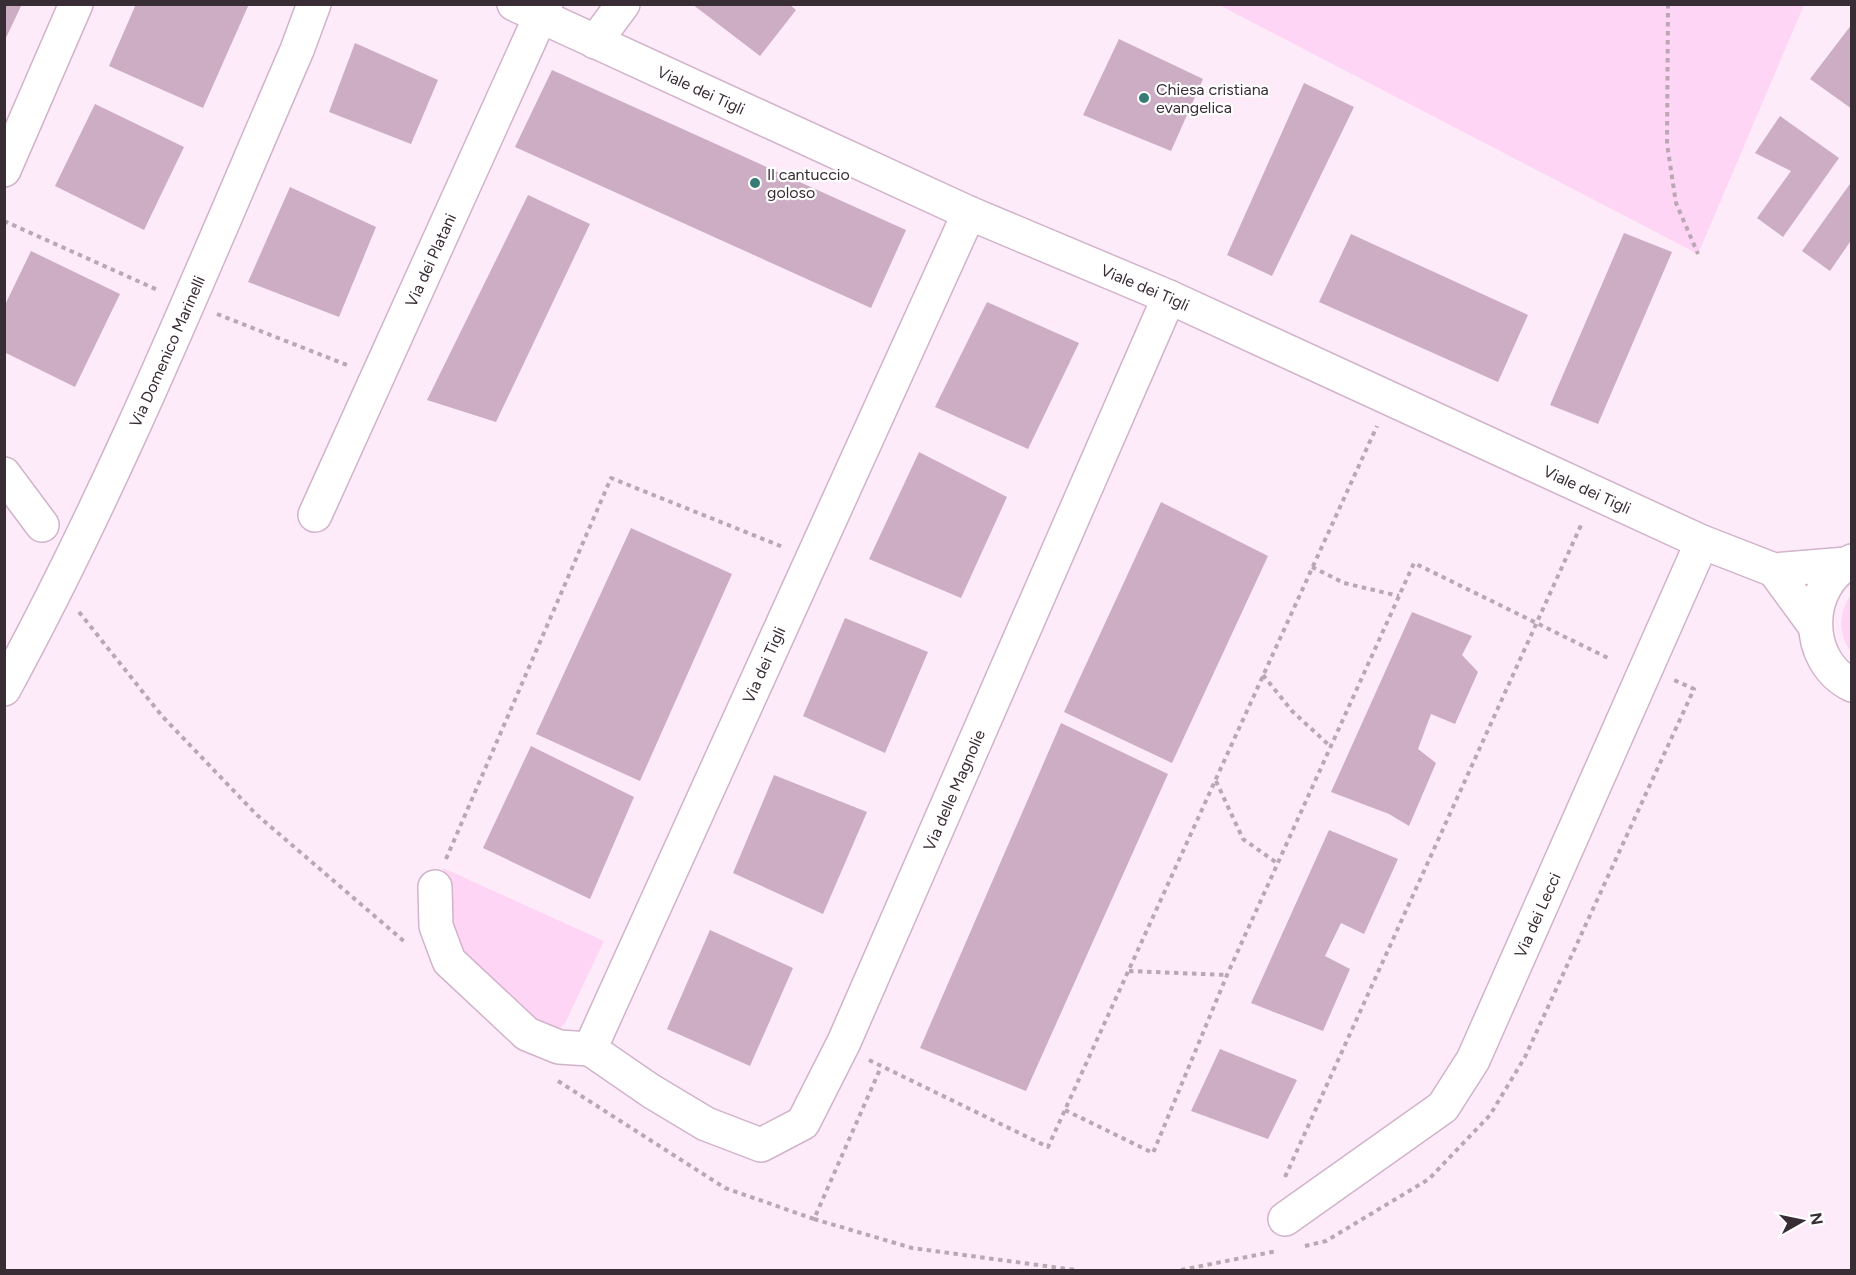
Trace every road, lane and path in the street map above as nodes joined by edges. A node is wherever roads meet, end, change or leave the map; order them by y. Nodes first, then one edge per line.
1 (76, 4) edge
2 (622, 4) edge
3 (1668, 4) edge
4 (314, 5) edge
5 (534, 9) edge
6 (595, 42) junction
7 (4, 170) edge
8 (969, 213) junction
9 (1698, 254) dead end
10 (1169, 297) junction
11 (1390, 398) junction
12 (4, 474) edge
13 (1596, 492) junction
14 (315, 515) dead end
15 (42, 525) dead end
16 (1702, 542) junction
17 (812, 559) junction
18 (1849, 562) edge
19 (1312, 567) junction
20 (1774, 570) junction
21 (57, 591) junction
22 (1399, 596) junction
23 (1536, 624) junction
24 (1815, 626) junction
25 (1610, 659) dead end
26 (1647, 667) junction
27 (1263, 675) junction
28 (1851, 685) edge
29 (4, 689) edge
30 (1330, 747) junction
31 (1215, 780) junction
32 (1277, 863) junction
33 (435, 887) joint
34 (411, 947) dead end
35 (1129, 971) junction
36 (1227, 975) junction
37 (844, 1042) junction
38 (590, 1049) junction
39 (881, 1067) junction
40 (555, 1079) dead end
41 (1065, 1110) junction
42 (1283, 1183) dead end
43 (814, 1219) junction
44 (1285, 1219) dead end
45 (1359, 1221) dead end
46 (1075, 1270) edge

1 - 7 street
2 - 6 street
3 - 9 path
4 - 21 street, Via Domenico Marinelli
5 - 6 street, Viale dei Tigli
5 - 14 street, Via dei Platani
6 - 8 street, Viale dei Tigli
8 - 10 street, Viale dei Tigli
8 - 17 street, Via dei Tigli
10 - 11 street, Viale dei Tigli
10 - 37 street, Via delle Magnolie
11 - 13 street, Viale dei Tigli
11 - 19 path
12 - 15 street
13 - 16 street, Viale dei Tigli
13 - 23 path
16 - 20 street, Viale dei Tigli
16 - 26 street, Via dei Lecci
17 - 33 path
17 - 38 street, Via dei Tigli
18 - 20 street, Viale dei Tigli
18 - 24 street
19 - 22 path
19 - 27 path
20 - 24 street
21 - 29 street, Via Domenico Marinelli
21 - 34 path
22 - 23 path
22 - 30 path
23 - 25 path
23 - 42 path
24 - 28 street
26 - 44 street, Via dei Lecci
26 - 45 path
27 - 30 path
27 - 31 path
30 - 32 path
31 - 32 path
31 - 35 path
32 - 36 path
33 - 38 street
35 - 36 path
35 - 41 path
36 - 41 path
37 - 38 street, Via delle Magnolie
37 - 39 path
39 - 41 path
39 - 43 path
40 - 43 path
43 - 46 path

